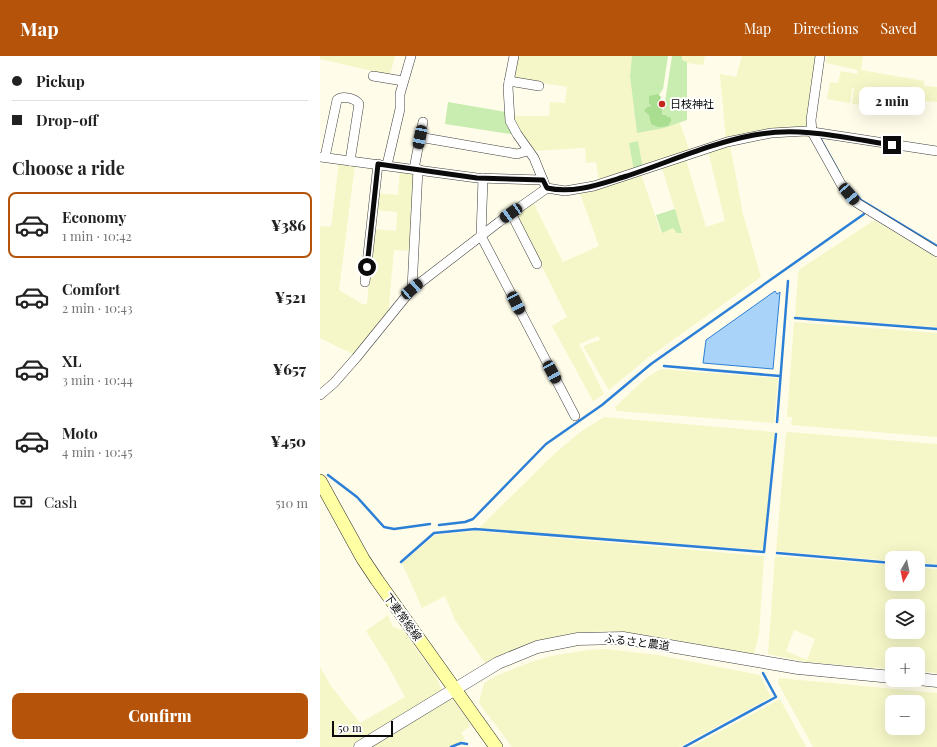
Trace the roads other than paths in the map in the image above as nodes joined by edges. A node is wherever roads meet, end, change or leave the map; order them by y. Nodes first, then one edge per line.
1 (411, 56) edge
2 (514, 56) edge
3 (820, 56) edge
4 (373, 76) dead end
5 (403, 81) junction
6 (509, 81) junction
7 (539, 86) dead end
8 (422, 122) dead end
9 (812, 132) junction
10 (420, 137) junction
11 (528, 150) junction
12 (937, 151) edge
13 (323, 157) edge
14 (350, 161) junction
15 (383, 165) junction
16 (416, 169) junction
17 (483, 178) junction
18 (545, 184) junction
19 (511, 213) junction
20 (481, 236) junction
21 (937, 252) edge
22 (536, 264) dead end
23 (365, 282) dead end
24 (412, 289) junction
25 (320, 394) edge
26 (575, 416) dead end
27 (320, 481) edge
28 (885, 676) edge
29 (925, 679) edge
30 (937, 680) edge
31 (454, 688) junction
32 (360, 747) edge
33 (496, 747) edge

1 - 5 street
2 - 6 street
3 - 9 street
4 - 5 street
5 - 15 street
6 - 7 street
6 - 11 street
8 - 10 street
9 - 12 street
9 - 18 street
9 - 21 street
10 - 11 street
10 - 16 street
11 - 18 street
13 - 14 street
13 - 14 street
14 - 15 street
15 - 16 street
15 - 23 street
16 - 17 street
16 - 24 street
17 - 18 street
17 - 20 street
18 - 19 street
19 - 20 street
19 - 22 street
20 - 24 street
20 - 26 street
24 - 25 street
27 - 31 main road, 下妻常総線
28 - 31 street, ふるさと農道
29 - 30 street
31 - 32 street, ふるさと農道
31 - 33 main road, 下妻常総線

